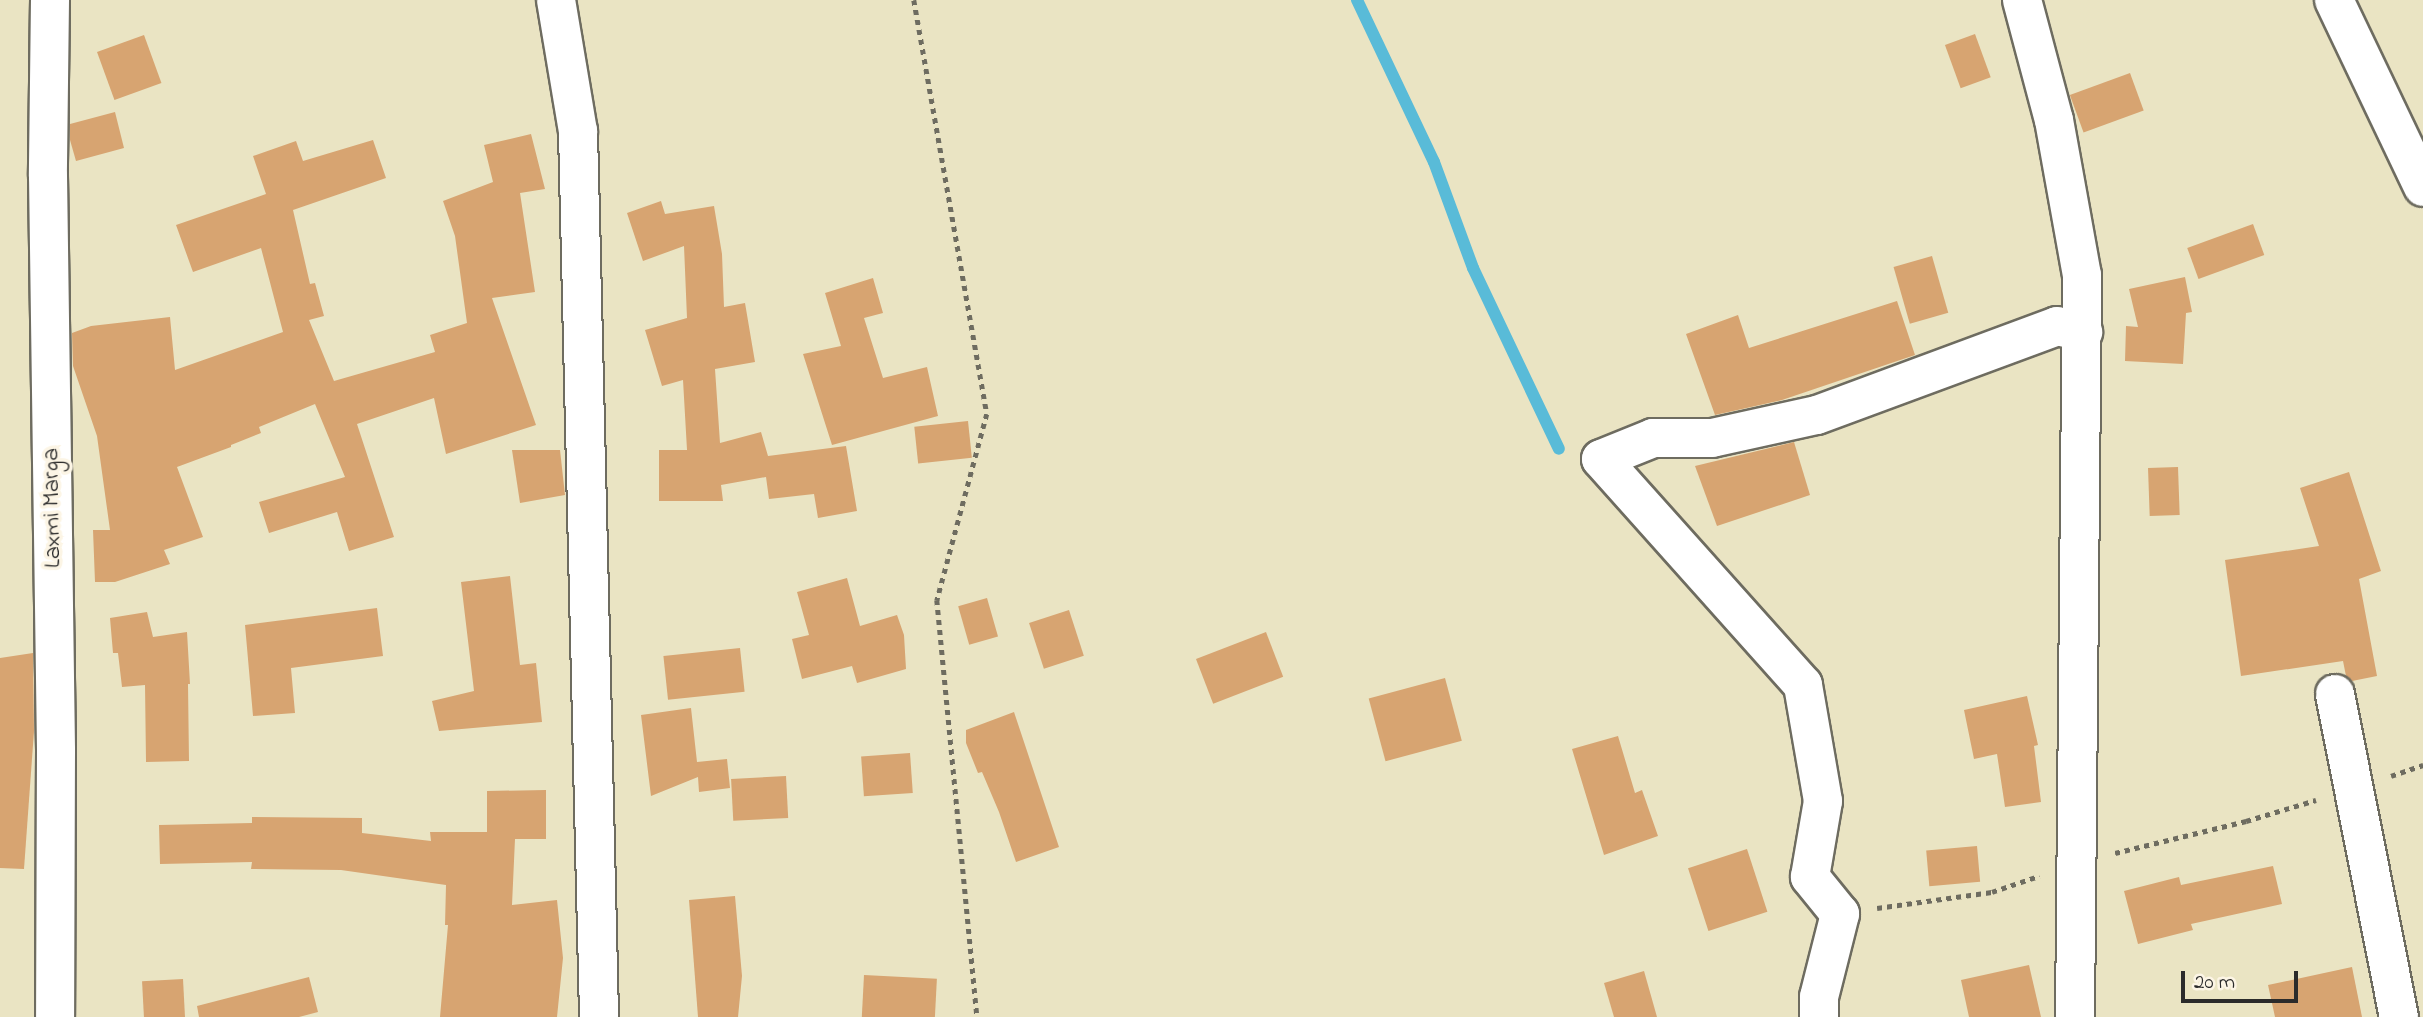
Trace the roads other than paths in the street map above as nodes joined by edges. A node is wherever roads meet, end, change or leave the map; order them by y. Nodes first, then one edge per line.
1 (50, 0) edge
2 (556, 0) edge
3 (2022, 0) edge
4 (2334, 0) edge
5 (2423, 187) edge
6 (2083, 332) junction
7 (2335, 694) dead end
8 (55, 1017) edge
9 (599, 1017) edge
10 (1819, 1017) edge
11 (2076, 1017) edge
12 (2399, 1017) edge

1 - 8 street, Laxmi Marga
2 - 9 street
3 - 6 street
4 - 5 street
6 - 10 street
6 - 11 street
7 - 12 street

